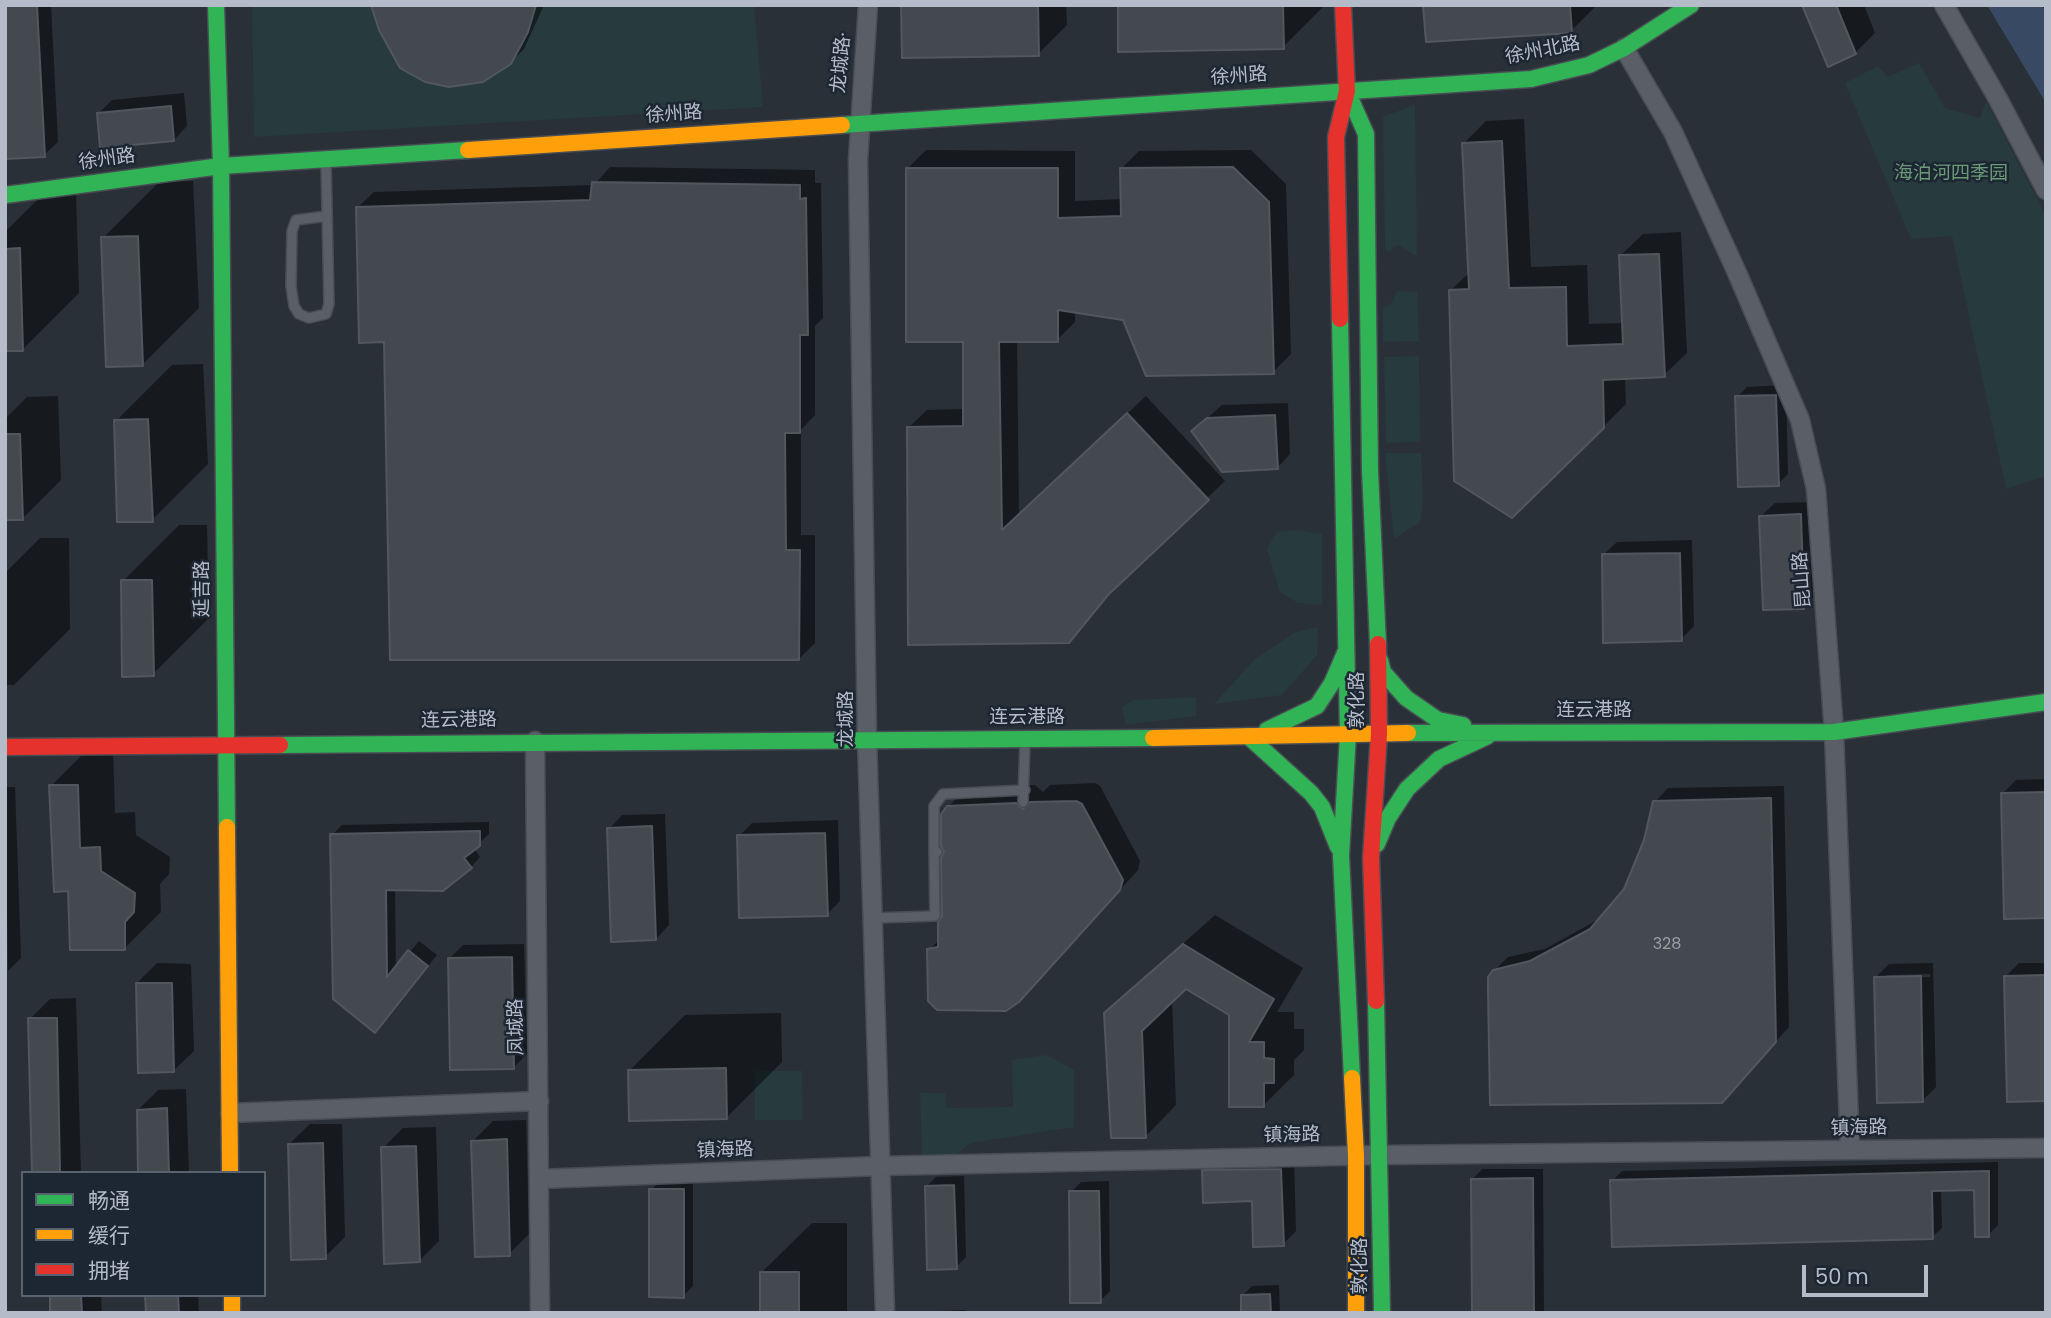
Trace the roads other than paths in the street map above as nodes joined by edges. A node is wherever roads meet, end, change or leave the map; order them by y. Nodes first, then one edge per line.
1 (216, 5) edge
2 (868, 5) edge
3 (1343, 5) edge
4 (1691, 5) edge
5 (1944, 5) edge
6 (1624, 48) junction
7 (1347, 91) junction
8 (858, 125) junction
9 (326, 159) junction
10 (221, 166) junction
11 (2046, 190) edge
12 (5, 195) edge
13 (327, 216) junction
14 (1348, 645) junction
15 (1378, 649) junction
16 (2046, 702) edge
17 (1499, 732) junction
18 (1834, 732) junction
19 (1348, 734) junction
20 (1379, 734) junction
21 (1248, 736) junction
22 (1025, 738) junction
23 (867, 739) junction
24 (535, 741) junction
25 (5, 747) edge
26 (225, 747) junction
27 (1025, 790) junction
28 (1023, 803) dead end
29 (1341, 856) junction
30 (1371, 858) junction
31 (874, 918) junction
32 (539, 1101) junction
33 (230, 1113) junction
34 (2046, 1148) edge
35 (1850, 1150) junction
36 (1381, 1155) junction
37 (1356, 1156) junction
38 (880, 1166) junction
39 (230, 1171) edge
40 (539, 1179) junction
41 (540, 1313) edge
42 (885, 1313) edge
43 (1356, 1313) edge
44 (1382, 1313) edge

1 - 10 main road, 延吉路
2 - 8 street, 龙城路·
3 - 7 main road, 敦化路
4 - 6 main road, 徐州北路
5 - 11 street
6 - 7 main road, 徐州北路
6 - 18 street, 昆山路
7 - 8 main road, 徐州路
7 - 14 main road, 敦化路
7 - 15 main road, 敦化路
8 - 9 main road, 徐州路
8 - 23 street, 龙城路
9 - 10 main road, 徐州路
9 - 13 lane
10 - 12 main road, 徐州路
10 - 26 main road, 延吉路
13 - 13 lane
14 - 19 main road, 敦化路
14 - 21 main road
15 - 17 main road
15 - 20 main road, 敦化路
16 - 18 main road, 连云港路
17 - 18 main road, 连云港路
17 - 20 main road, 连云港路
17 - 30 main road
18 - 35 street, 昆山路
19 - 20 main road, 连云港路
19 - 21 main road, 连云港路
19 - 29 main road, 敦化路
20 - 30 main road, 敦化路
21 - 22 main road, 连云港路
21 - 29 main road
22 - 23 main road, 连云港路
22 - 27 lane
23 - 24 main road, 连云港路
23 - 31 street, 龙城路
24 - 26 main road, 连云港路
24 - 32 street, 凤城路
25 - 26 main road, 连云港路
26 - 33 main road, 延吉路
27 - 28 lane
27 - 31 lane
29 - 37 main road, 敦化路
30 - 36 main road, 敦化路
31 - 38 street, 龙城路
32 - 33 street
32 - 40 street, 凤城路
33 - 39 main road, 延吉路
34 - 35 street, 镇海路
35 - 36 street, 镇海路
36 - 37 street, 镇海路
36 - 44 main road, 敦化路
37 - 38 street, 镇海路
37 - 43 main road, 敦化路
38 - 40 street, 镇海路
38 - 42 street, 龙城路
40 - 41 street, 凤城路

